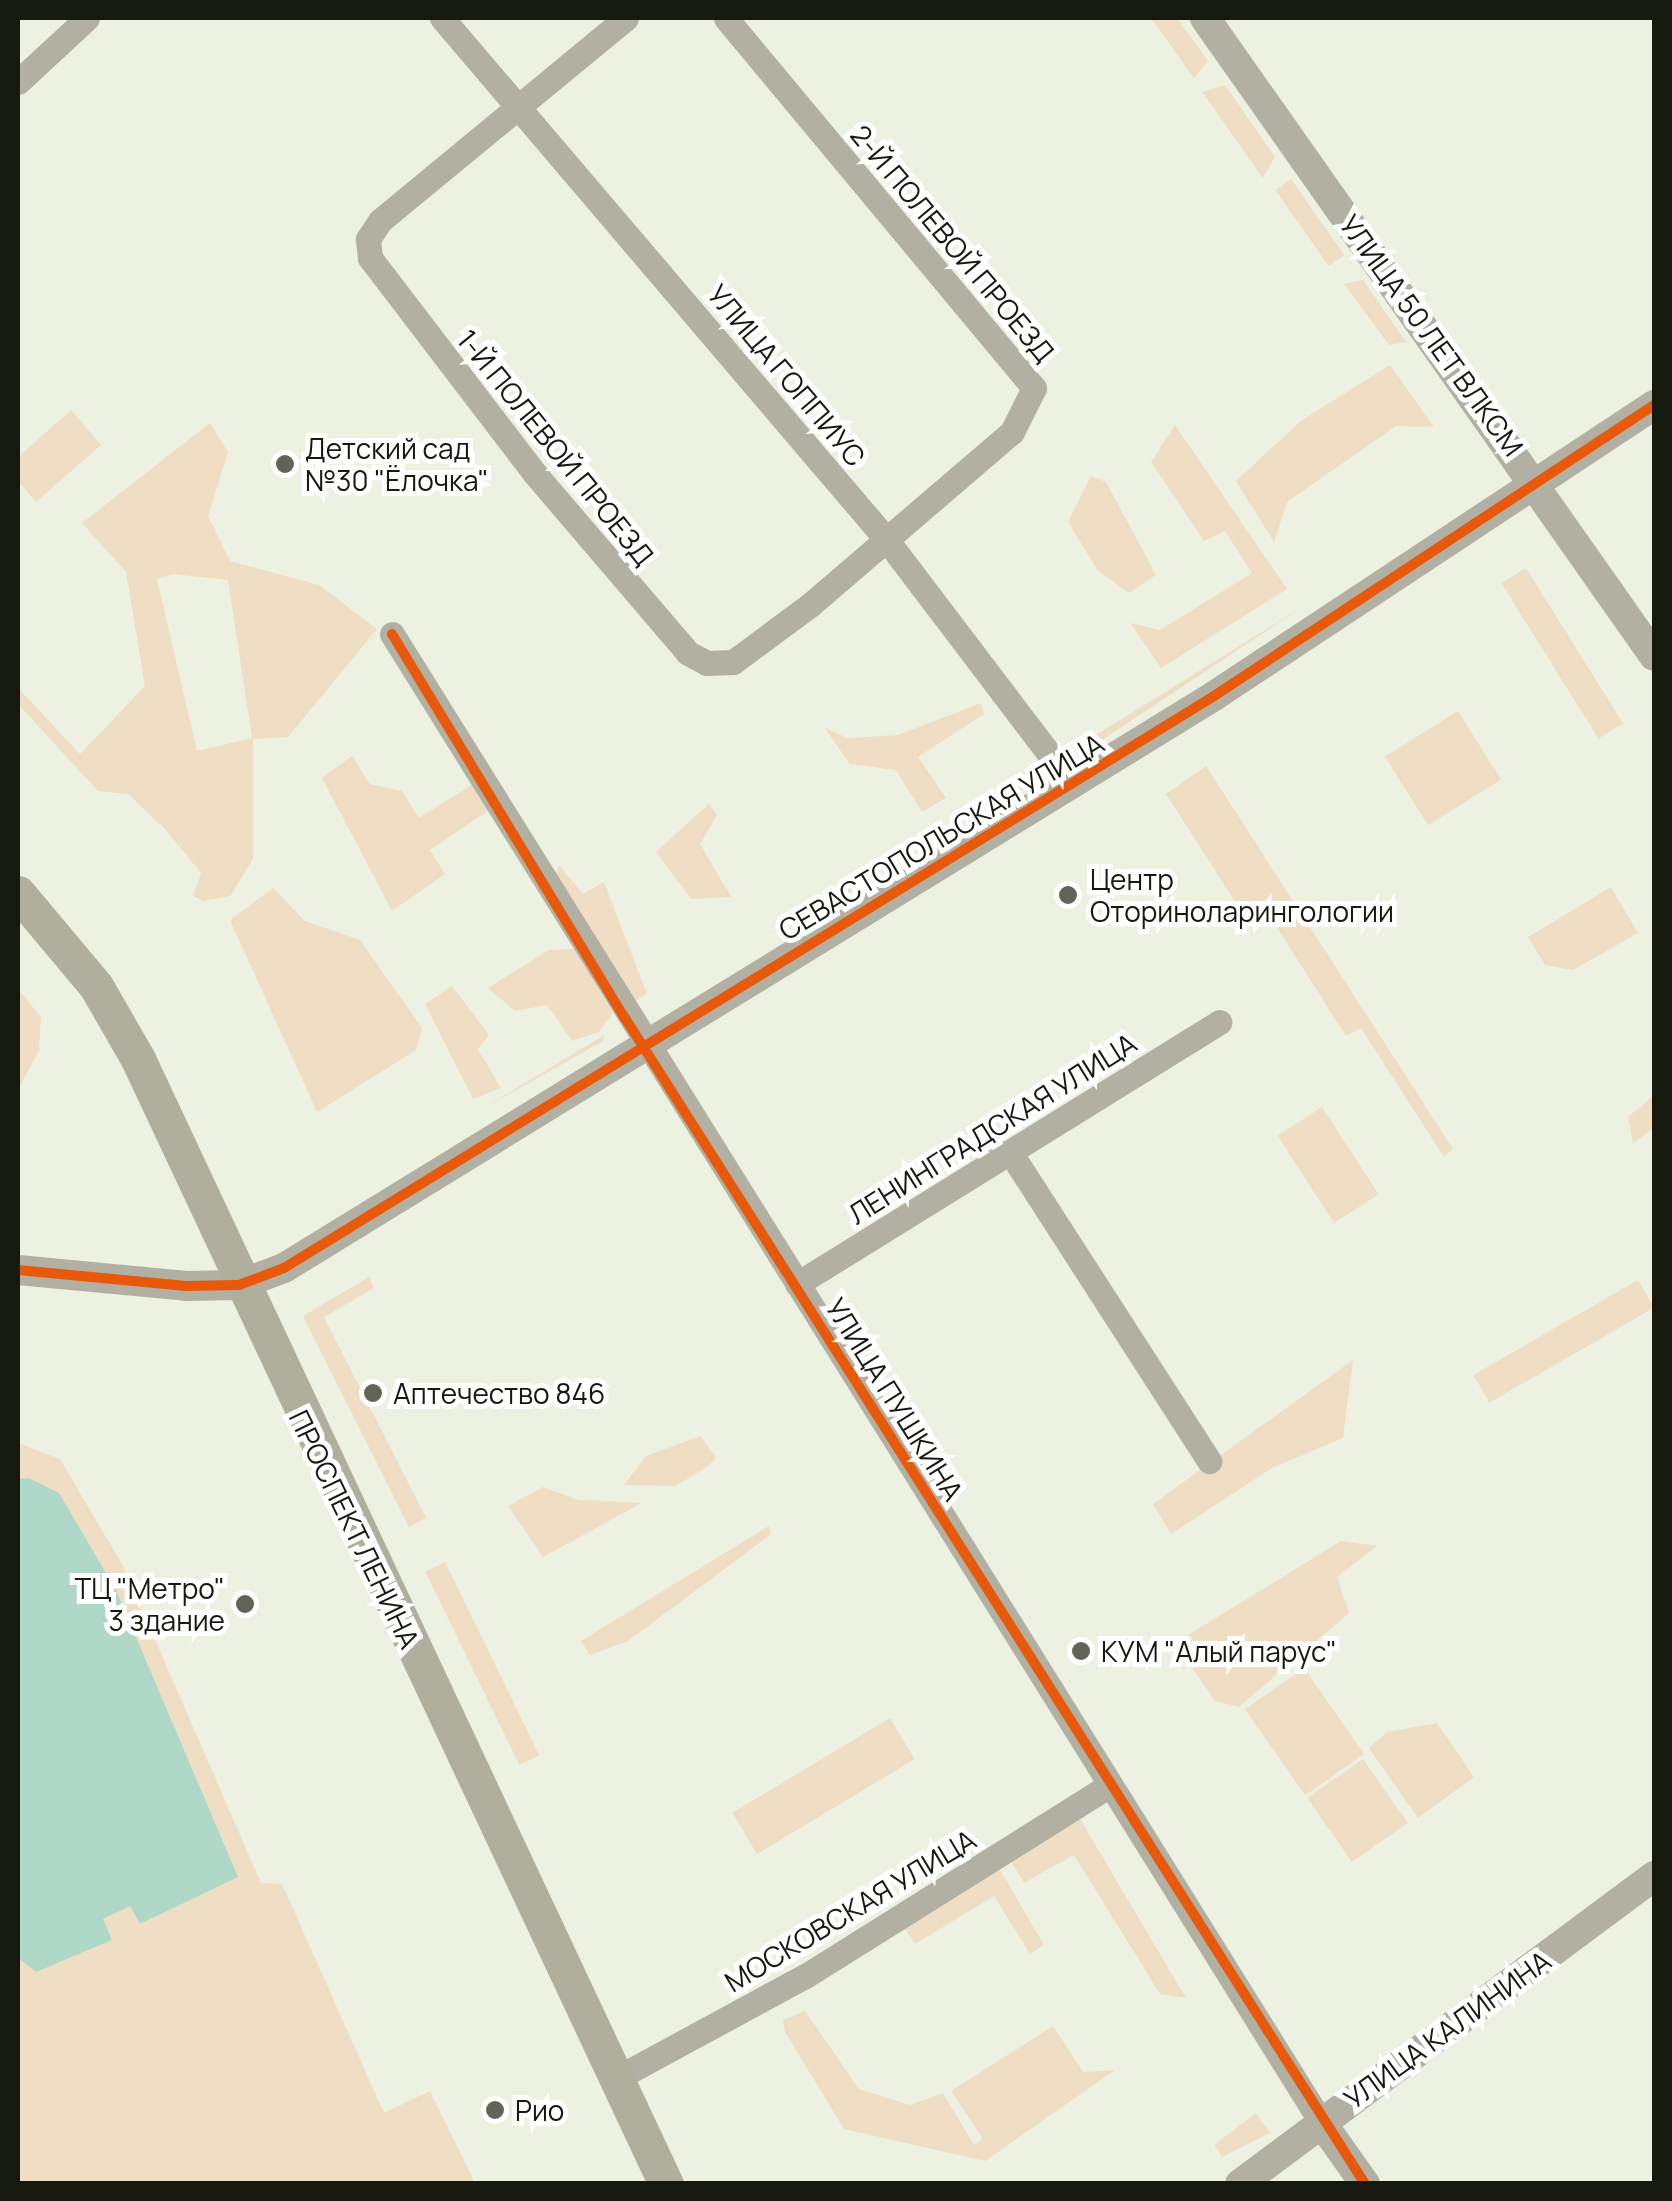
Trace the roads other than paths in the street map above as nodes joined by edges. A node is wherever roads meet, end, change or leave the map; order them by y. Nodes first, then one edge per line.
1 (86, 18) edge
2 (442, 18) edge
3 (626, 18) edge
4 (726, 18) edge
5 (1205, 18) edge
6 (18, 82) edge
7 (518, 105) junction
8 (1654, 406) edge
9 (1542, 488) junction
10 (886, 539) junction
11 (392, 634) dead end
12 (1654, 656) edge
13 (1071, 784) junction
14 (18, 893) edge
15 (1219, 1022) dead end
16 (643, 1047) junction
17 (1010, 1152) junction
18 (18, 1270) edge
19 (797, 1284) junction
20 (240, 1285) junction
21 (1208, 1461) dead end
22 (1110, 1785) junction
23 (1654, 1876) edge
24 (617, 2078) junction
25 (1321, 2122) junction
26 (666, 2184) edge
27 (1240, 2184) edge
28 (1365, 2184) edge

1 - 6 street
2 - 7 street, УЛИЦА ГОППИУС
3 - 7 street
4 - 10 street, 2-Й ПОЛЕВОЙ ПРОЕЗД
5 - 9 street, УЛИЦА 50 ЛЕТ ВЛКСМ
7 - 10 street, УЛИЦА ГОППИУС
7 - 10 street, 1-Й ПОЛЕВОЙ ПРОЕЗД
8 - 9 street, СЕВАСТОПОЛЬСКАЯ УЛИЦА
9 - 12 street, УЛИЦА 50 ЛЕТ ВЛКСМ
9 - 13 street, СЕВАСТОПОЛЬСКАЯ УЛИЦА
10 - 13 street, УЛИЦА ГОППИУС
11 - 16 street, УЛИЦА ПУШКИНА
13 - 16 street, СЕВАСТОПОЛЬСКАЯ УЛИЦА
14 - 20 main road, ПРОСПЕКТ ЛЕНИНА
15 - 17 street, ЛЕНИНГРАДСКАЯ УЛИЦА
16 - 19 street, УЛИЦА ПУШКИНА
16 - 20 street, СЕВАСТОПОЛЬСКАЯ УЛИЦА
17 - 19 street, ЛЕНИНГРАДСКАЯ УЛИЦА
17 - 21 street
18 - 20 street
19 - 22 street, УЛИЦА ПУШКИНА
20 - 24 main road, ПРОСПЕКТ ЛЕНИНА
22 - 24 street, МОСКОВСКАЯ УЛИЦА
22 - 25 street, УЛИЦА ПУШКИНА
23 - 25 street, УЛИЦА КАЛИНИНА
24 - 26 main road, ПРОСПЕКТ ЛЕНИНА
25 - 27 street, УЛИЦА КАЛИНИНА
25 - 28 street, УЛИЦА ПУШКИНА

